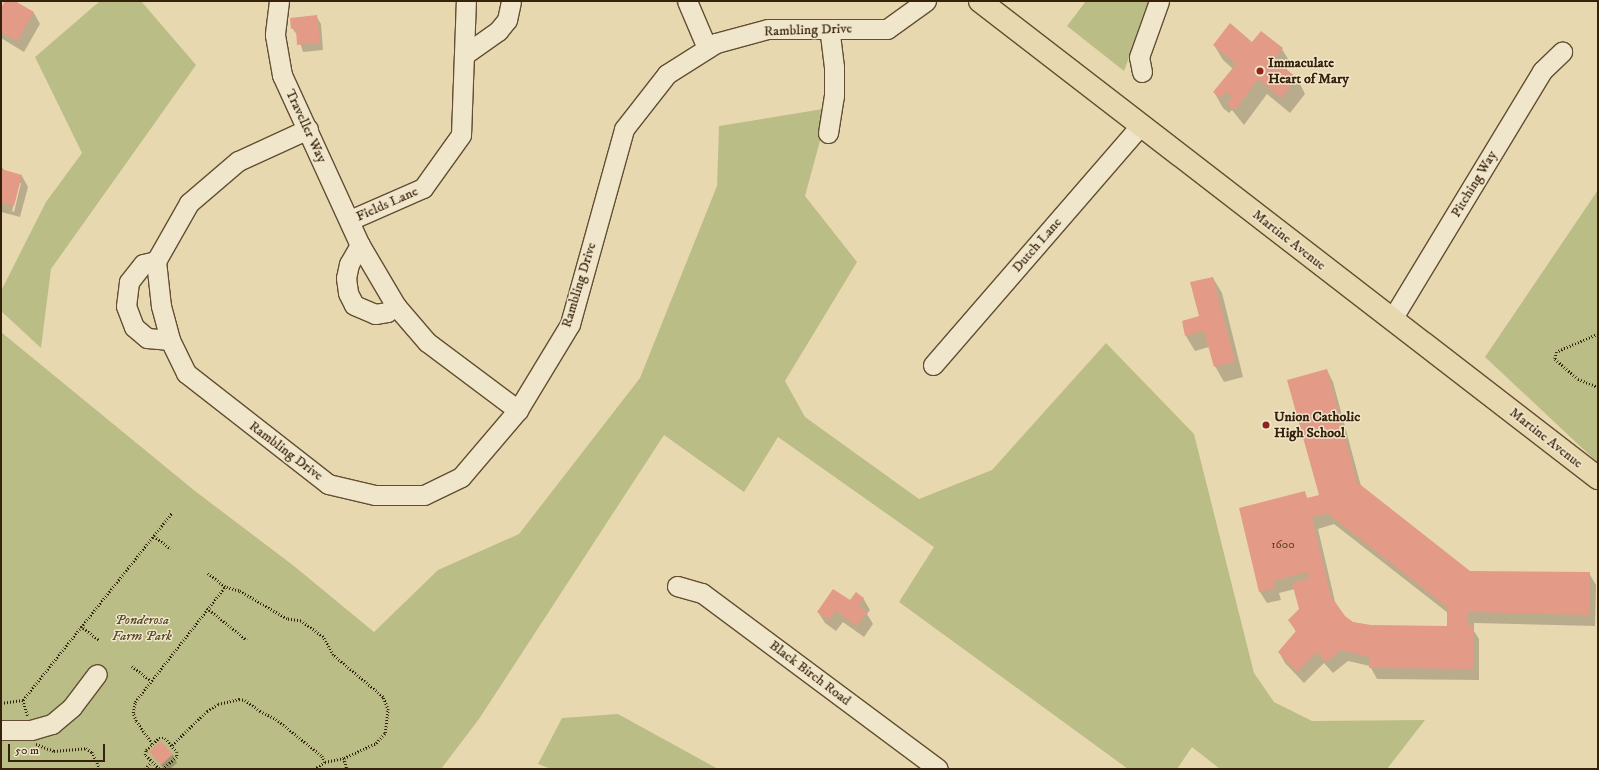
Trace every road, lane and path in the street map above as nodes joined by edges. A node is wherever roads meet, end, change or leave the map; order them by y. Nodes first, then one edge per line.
1 (279, 1) edge
2 (466, 1) edge
3 (511, 1) edge
4 (687, 1) edge
5 (926, 1) edge
6 (980, 1) edge
7 (1159, 1) edge
8 (829, 29) junction
9 (707, 48) junction
10 (1562, 52) dead end
11 (464, 55) junction
12 (1142, 72) dead end
13 (1141, 125) junction
14 (308, 130) junction
15 (828, 133) dead end
16 (350, 220) junction
17 (360, 245) junction
18 (156, 261) junction
19 (396, 306) junction
20 (1392, 319) junction
21 (1598, 334) edge
22 (170, 340) junction
23 (933, 365) dead end
24 (1598, 388) edge
25 (518, 410) junction
26 (1598, 478) edge
27 (172, 513) dead end
28 (154, 536) junction
29 (171, 549) dead end
30 (207, 573) dead end
31 (677, 586) dead end
32 (225, 587) junction
33 (207, 608) junction
34 (81, 626) junction
35 (99, 640) dead end
36 (248, 640) dead end
37 (132, 666) dead end
38 (97, 674) dead end
39 (150, 680) junction
40 (23, 700) junction
41 (1, 703) edge
42 (29, 720) dead end
43 (1, 730) edge
44 (34, 741) dead end
45 (152, 744) junction
46 (172, 745) junction
47 (344, 758) junction
48 (152, 762) junction
49 (325, 762) junction
50 (100, 769) edge
51 (145, 769) edge
52 (159, 769) edge
53 (163, 769) edge
54 (314, 769) edge
55 (347, 769) edge
56 (938, 769) edge

1 - 14 street, Traveller Way
2 - 11 street, Fields Lane
3 - 11 street
4 - 9 street
5 - 8 street, Rambling Drive
6 - 13 main road, Martine Avenue
7 - 12 street
8 - 9 street, Rambling Drive
8 - 15 street
9 - 25 street, Rambling Drive
10 - 20 street, Pitching Way
11 - 16 street, Fields Lane
13 - 20 main road, Martine Avenue
13 - 23 street, Dutch Lane
14 - 16 street, Traveller Way
14 - 18 street
16 - 17 street, Traveller Way
17 - 19 street, Traveller Way
17 - 19 street
18 - 22 street, Rambling Drive
18 - 22 street
19 - 25 street, Traveller Way
20 - 26 main road, Martine Avenue
21 - 24 path
22 - 25 street, Rambling Drive
27 - 28 path
28 - 29 path
28 - 34 path
30 - 32 path
31 - 56 street, Black Birch Road
32 - 33 path
32 - 47 path
33 - 36 path
33 - 39 path
34 - 35 path
34 - 40 path
37 - 39 path
38 - 43 street
39 - 45 path
40 - 41 path
40 - 42 path
44 - 50 path
45 - 46 path
45 - 48 path
46 - 49 path
46 - 53 path
47 - 49 path
47 - 55 path
48 - 51 path
48 - 52 path
49 - 54 path

